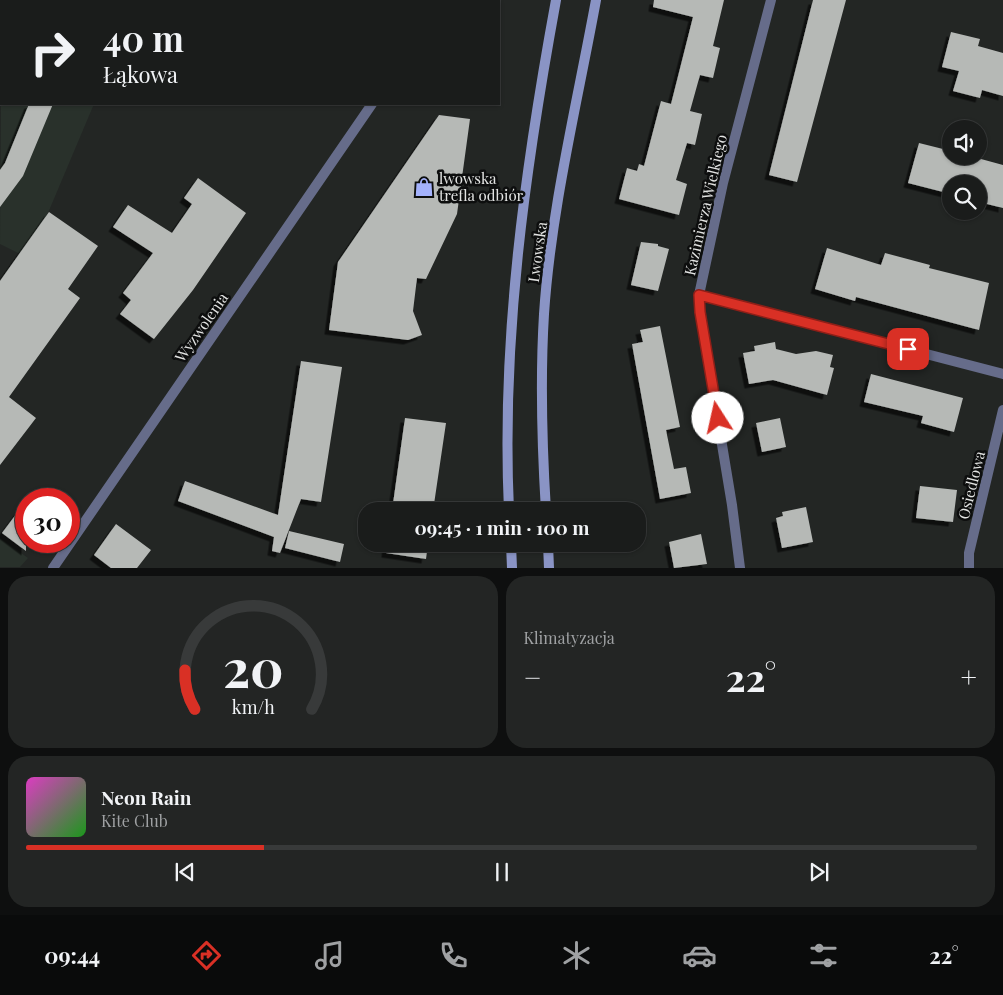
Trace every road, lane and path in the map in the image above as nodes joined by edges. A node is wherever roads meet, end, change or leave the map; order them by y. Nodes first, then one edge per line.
1 (556, 0) edge
2 (596, 0) edge
3 (771, 0) edge
4 (371, 105) edge
5 (699, 295) junction
6 (1003, 374) edge
7 (1003, 410) edge
8 (509, 502) edge
9 (546, 502) edge
10 (511, 552) edge
11 (548, 552) edge
12 (53, 568) edge
13 (512, 568) edge
14 (549, 568) edge
15 (740, 568) edge
16 (969, 568) edge

1 - 8 main road, Lwowska
2 - 9 main road, Lwowska
3 - 5 street, Kazimierza Wielkiego
4 - 12 street, Wyzwolenia
5 - 6 street
5 - 15 street, Kazimierza Wielkiego
7 - 16 street, Osiedlowa
10 - 13 main road
11 - 14 main road

